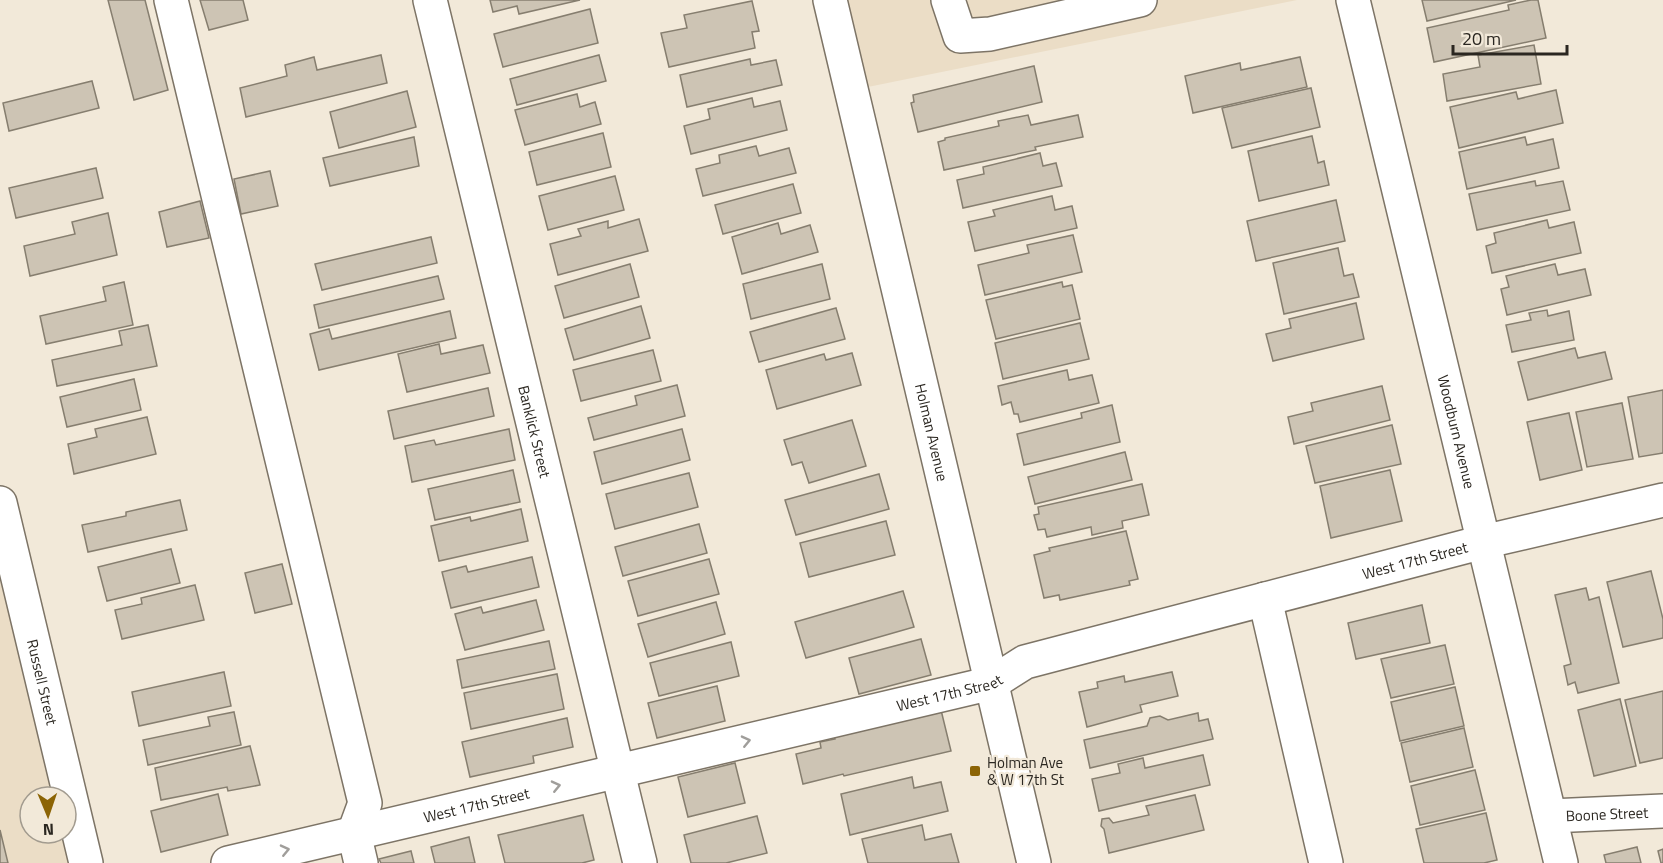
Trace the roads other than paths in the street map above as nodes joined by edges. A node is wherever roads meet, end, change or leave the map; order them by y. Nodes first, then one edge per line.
1 (171, 0) edge
2 (430, 0) edge
3 (830, 0) edge
4 (948, 0) edge
5 (1140, 0) edge
6 (1353, 0) edge
7 (1663, 500) edge
8 (0, 503) edge
9 (1483, 542) junction
10 (1265, 600) junction
11 (992, 683) junction
12 (618, 772) junction
13 (1663, 811) edge
14 (1550, 816) junction
15 (357, 848) edge
16 (86, 863) edge
17 (228, 863) edge
18 (640, 863) edge
19 (1034, 863) edge
20 (1326, 863) edge
21 (1562, 863) edge

1 - 15 street
2 - 12 street, Banklick Street
3 - 11 street, Holman Avenue
4 - 5 street
6 - 9 street, Woodburn Avenue
7 - 9 street, West 17th Street
8 - 16 street, Russell Street
9 - 10 street, West 17th Street
9 - 14 street, Woodburn Avenue
10 - 11 street, West 17th Street
10 - 20 street
12 -> 11 street, West 17th Street
11 - 19 street, Holman Avenue
15 -> 12 street, West 17th Street
12 - 18 street, Banklick Street
13 - 14 street, Boone Street
14 - 21 street, Woodburn Avenue
17 -> 15 street, West 17th Street

